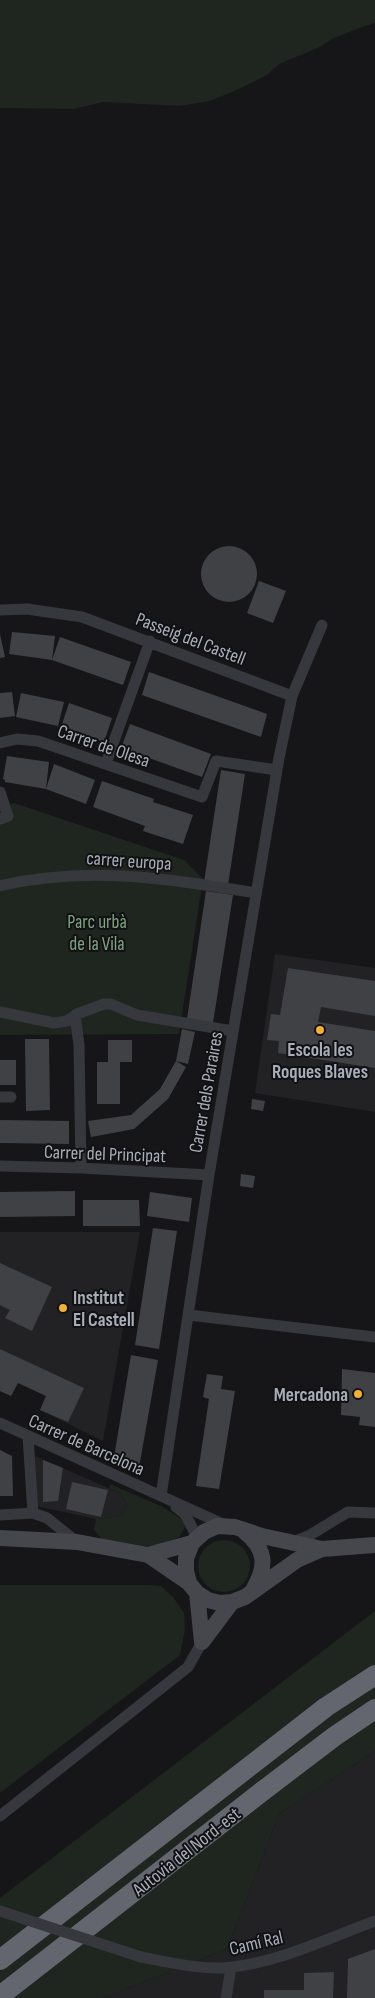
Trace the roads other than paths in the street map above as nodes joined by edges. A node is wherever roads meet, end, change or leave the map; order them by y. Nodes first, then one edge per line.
1 (0, 610) edge
2 (322, 625) dead end
3 (150, 641) junction
4 (292, 696) junction
5 (0, 743) edge
6 (106, 764) junction
7 (277, 770) junction
8 (1, 796) edge
9 (0, 819) edge
10 (0, 886) edge
11 (256, 893) junction
12 (0, 1012) edge
13 (75, 1015) junction
14 (233, 1031) junction
15 (0, 1166) edge
16 (81, 1168) junction
17 (209, 1175) junction
18 (188, 1315) junction
19 (375, 1337) edge
20 (0, 1423) edge
21 (28, 1436) junction
22 (161, 1496) junction
23 (33, 1513) junction
24 (375, 1513) edge
25 (0, 1515) edge
26 (225, 1526) junction
27 (245, 1532) junction
28 (0, 1538) edge
29 (195, 1540) junction
30 (77, 1542) junction
31 (293, 1542) junction
32 (375, 1545) edge
33 (322, 1549) junction
34 (148, 1555) junction
35 (193, 1588) junction
36 (254, 1588) junction
37 (232, 1602) junction
38 (202, 1642) junction
39 (375, 1674) edge
40 (375, 1709) edge
41 (0, 1816) edge
42 (0, 1911) edge
43 (375, 1921) edge
44 (0, 1960) edge
45 (231, 1968) junction
46 (0, 1996) edge
47 (226, 1998) edge

1 - 3 street, Passeig del Castell
2 - 4 street
3 - 4 street, Passeig del Castell
3 - 6 street
4 - 7 street, Carrer dels Paraires
5 - 6 street, Carrer de Olesa
6 - 7 street, Carrer de Olesa
7 - 11 street, Carrer dels Paraires
8 - 9 street
10 - 11 street, carrer europa
11 - 14 street, Carrer dels Paraires
12 - 13 street
13 - 14 street
13 - 16 street
14 - 17 street, Carrer dels Paraires
15 - 16 street, Carrer del Principat
16 - 17 street, Carrer del Principat
17 - 18 street, Carrer dels Paraires
18 - 19 street
18 - 22 street, Carrer dels Paraires
20 - 21 street, Carrer de Barcelona
21 - 22 street, Carrer de Barcelona
21 - 23 street
22 - 26 street, Carrer de Barcelona
22 - 29 street, Carrer de Barcelona
23 - 25 street
23 - 30 street
24 - 31 street
26 - 27 main road
26 - 29 main road
27 - 31 main road
27 - 36 main road
28 - 30 main road
29 - 34 main road
29 - 35 main road
30 - 34 main road
31 - 33 main road
32 - 33 main road
33 - 36 main road
34 - 35 main road
35 - 37 main road
35 - 38 main road
36 - 37 main road
37 - 38 main road
38 - 41 street
39 - 44 highway, Autovia del Nord-est
40 - 46 highway, Autovia del Nord-est
42 - 45 street, Camí Ral, bridge
43 - 45 street, Camí Ral
45 - 47 street

